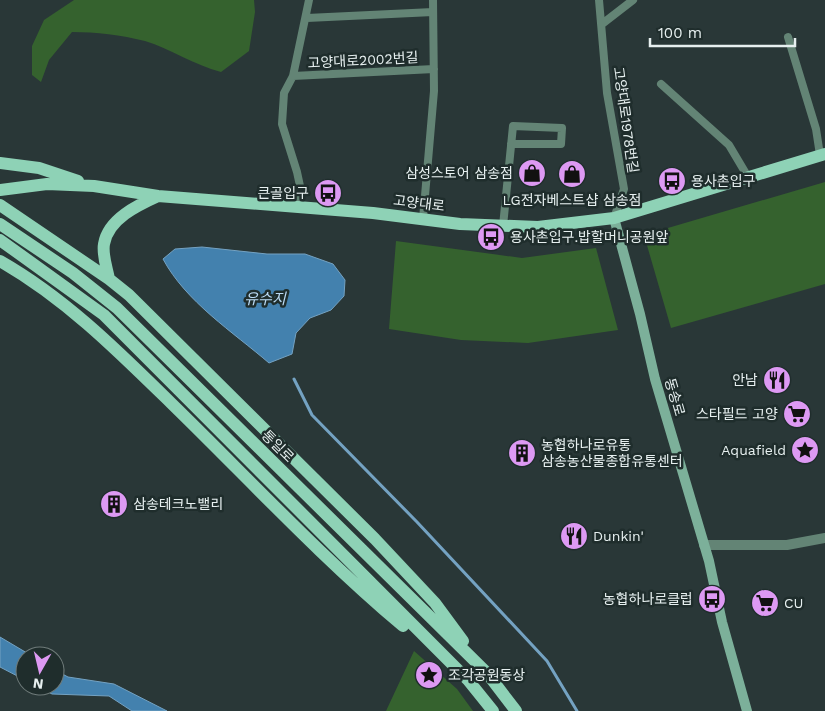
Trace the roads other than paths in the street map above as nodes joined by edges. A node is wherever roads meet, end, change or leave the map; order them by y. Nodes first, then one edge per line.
1 (309, 0) edge
2 (433, 0) edge
3 (598, 0) edge
4 (634, 0) edge
5 (433, 12) junction
6 (307, 18) junction
7 (602, 24) junction
8 (788, 37) dead end
9 (434, 69) junction
10 (293, 76) junction
11 (661, 84) dead end
12 (511, 144) junction
13 (822, 154) edge
14 (0, 163) edge
15 (748, 177) junction
16 (94, 186) junction
17 (0, 190) edge
18 (158, 196) junction
19 (0, 205) edge
20 (298, 207) junction
21 (614, 218) junction
22 (423, 219) junction
23 (0, 224) edge
24 (503, 226) junction
25 (0, 240) edge
26 (0, 261) edge
27 (109, 279) junction
28 (825, 538) edge
29 (704, 545) junction
30 (486, 673) junction
31 (468, 680) junction
32 (493, 711) edge
33 (516, 711) edge
34 (747, 711) edge

1 - 6 street, 고양대로2002번길
2 - 5 street, 고양대로2002번길
3 - 7 street, 고양대로1978번길
4 - 7 street
5 - 6 street
5 - 9 street, 고양대로2002번길
6 - 10 street, 고양대로2002번길
7 - 21 street, 고양대로1978번길
8 - 13 street
9 - 10 street, 고양대로2002번길
9 - 22 street, 고양대로2002번길
10 - 20 street, 고양대로2002번길
11 - 15 street
12 - 12 street
12 - 24 street
13 - 15 main road, 고양대로
14 - 16 main road
15 - 21 main road, 고양대로
16 - 17 main road, 고양대로
16 - 18 main road, 고양대로
18 - 20 main road, 고양대로
18 - 27 main road
19 - 27 main road
20 - 22 main road, 고양대로
21 - 24 main road, 고양대로
21 - 29 main road, 동송로
22 - 24 main road, 고양대로
23 - 30 main road, 통일로
25 - 31 main road
26 - 31 main road
27 - 30 main road
28 - 29 street
29 - 34 main road, 동송로
30 - 33 main road, 통일로
31 - 32 main road

